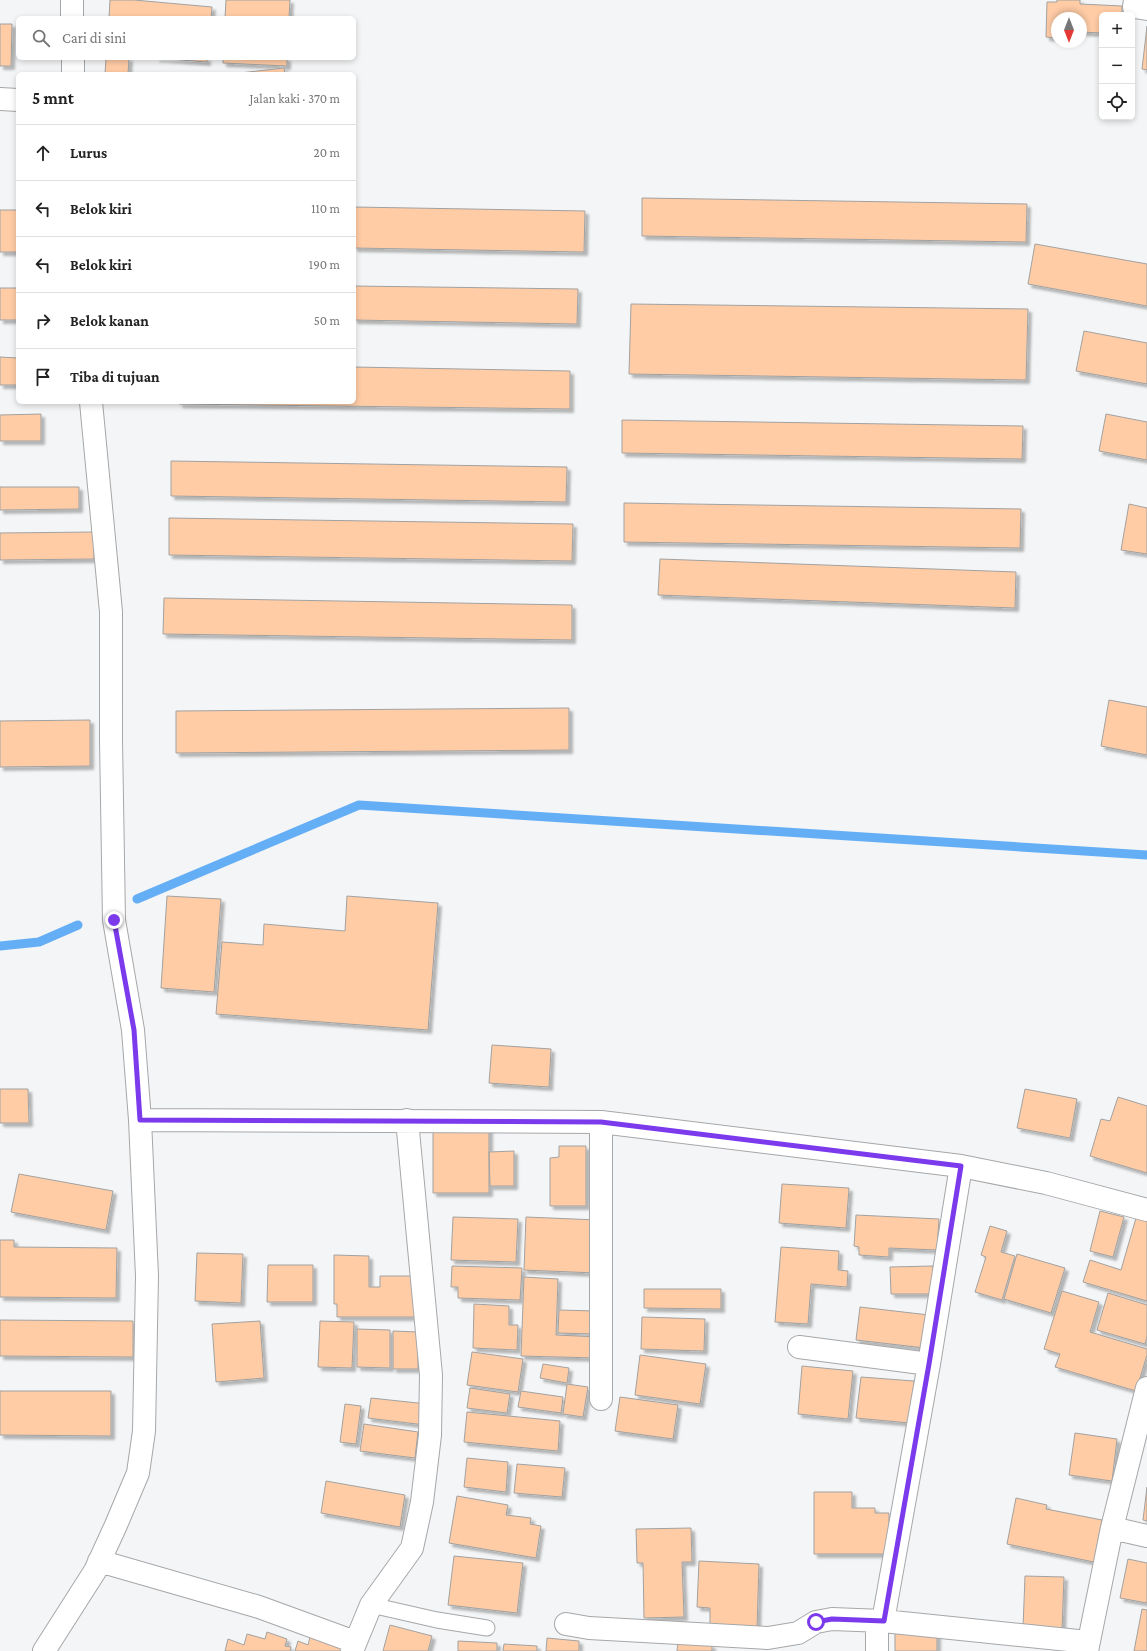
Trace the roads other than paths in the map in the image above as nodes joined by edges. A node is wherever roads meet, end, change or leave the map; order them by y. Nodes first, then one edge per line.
1 (72, 0) edge
2 (72, 16) edge
3 (73, 60) edge
4 (73, 72) edge
5 (0, 99) edge
6 (16, 100) edge
7 (91, 404) edge
8 (140, 1120) junction
9 (407, 1120) junction
10 (601, 1122) junction
11 (961, 1166) junction
12 (1147, 1210) edge
13 (799, 1347) dead end
14 (929, 1364) junction
15 (1147, 1388) edge
16 (601, 1399) dead end
17 (1112, 1528) junction
18 (1147, 1536) edge
19 (99, 1561) junction
20 (371, 1605) junction
21 (880, 1621) junction
22 (566, 1624) dead end
23 (488, 1628) dead end
24 (353, 1647) edge
25 (1088, 1647) edge
26 (44, 1651) edge
27 (877, 1651) edge

1 - 2 street
3 - 4 street
5 - 6 street
7 - 8 street
8 - 9 street
8 - 19 street
9 - 10 street
9 - 20 street
10 - 11 street
10 - 16 street
11 - 12 street
11 - 14 street
13 - 14 street
14 - 21 street
15 - 17 street
17 - 18 street
17 - 25 street
19 - 24 street
19 - 26 street
20 - 23 lane
20 - 24 street
21 - 22 street
21 - 25 street
21 - 27 street

